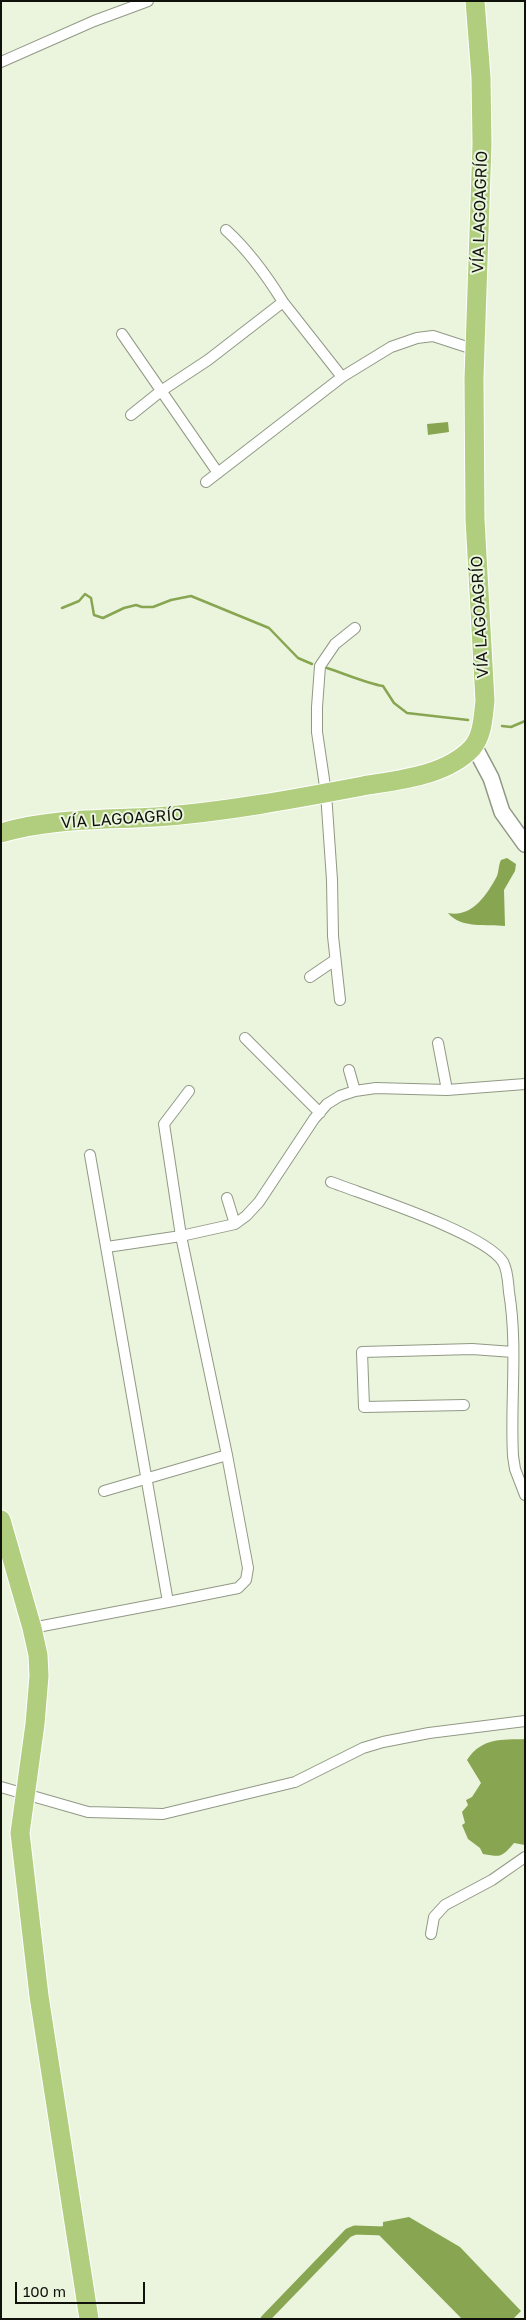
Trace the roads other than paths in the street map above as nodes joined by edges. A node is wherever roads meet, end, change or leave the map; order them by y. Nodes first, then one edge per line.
1 (148, 1) edge
2 (475, 1) edge
3 (1, 62) edge
4 (226, 230) dead end
5 (283, 302) junction
6 (122, 334) dead end
7 (476, 350) junction
8 (342, 377) junction
9 (161, 391) junction
10 (131, 415) dead end
11 (218, 473) junction
12 (206, 482) dead end
13 (355, 628) dead end
14 (474, 746) junction
15 (326, 793) junction
16 (1, 833) edge
17 (525, 844) edge
18 (335, 960) junction
19 (310, 978) dead end
20 (340, 1000) dead end
21 (245, 1038) dead end
22 (438, 1042) dead end
23 (350, 1070) dead end
24 (525, 1084) edge
25 (447, 1090) junction
26 (189, 1091) dead end
27 (356, 1091) junction
28 (320, 1112) junction
29 (90, 1155) dead end
30 (331, 1182) dead end
31 (227, 1198) dead end
32 (235, 1224) junction
33 (180, 1236) junction
34 (107, 1247) junction
35 (514, 1352) junction
36 (464, 1405) dead end
37 (227, 1455) junction
38 (146, 1478) junction
39 (104, 1491) dead end
40 (525, 1495) edge
41 (1, 1520) edge
42 (168, 1602) junction
43 (32, 1628) junction
44 (525, 1721) edge
45 (1, 1787) edge
46 (26, 1793) junction
47 (525, 1857) edge
48 (431, 1934) dead end
49 (89, 2319) edge

1 - 3 street
2 - 7 highway, VÍA LAGOAGRÍO
4 - 5 street
5 - 8 street
5 - 9 street
6 - 9 street
7 - 8 street
7 - 14 highway, VÍA LAGOAGRÍO
8 - 11 street
9 - 10 street
9 - 11 street
11 - 12 street
13 - 15 street
14 - 15 highway, VÍA LAGOAGRÍO
14 - 17 street
15 - 16 highway, VÍA LAGOAGRÍO
15 - 18 street
18 - 19 street
18 - 20 street
21 - 28 street
22 - 25 street
23 - 27 street
24 - 25 street
25 - 27 street
26 - 33 street
27 - 28 street
28 - 32 street
29 - 34 street
30 - 35 street
31 - 32 street
32 - 33 street
33 - 34 street
33 - 37 street
34 - 38 street
35 - 36 street
35 - 40 street
37 - 38 street
37 - 42 street
38 - 39 street
38 - 42 street
41 - 43 highway
42 - 43 street
43 - 46 highway
44 - 46 street
45 - 46 street
46 - 49 highway
47 - 48 street

